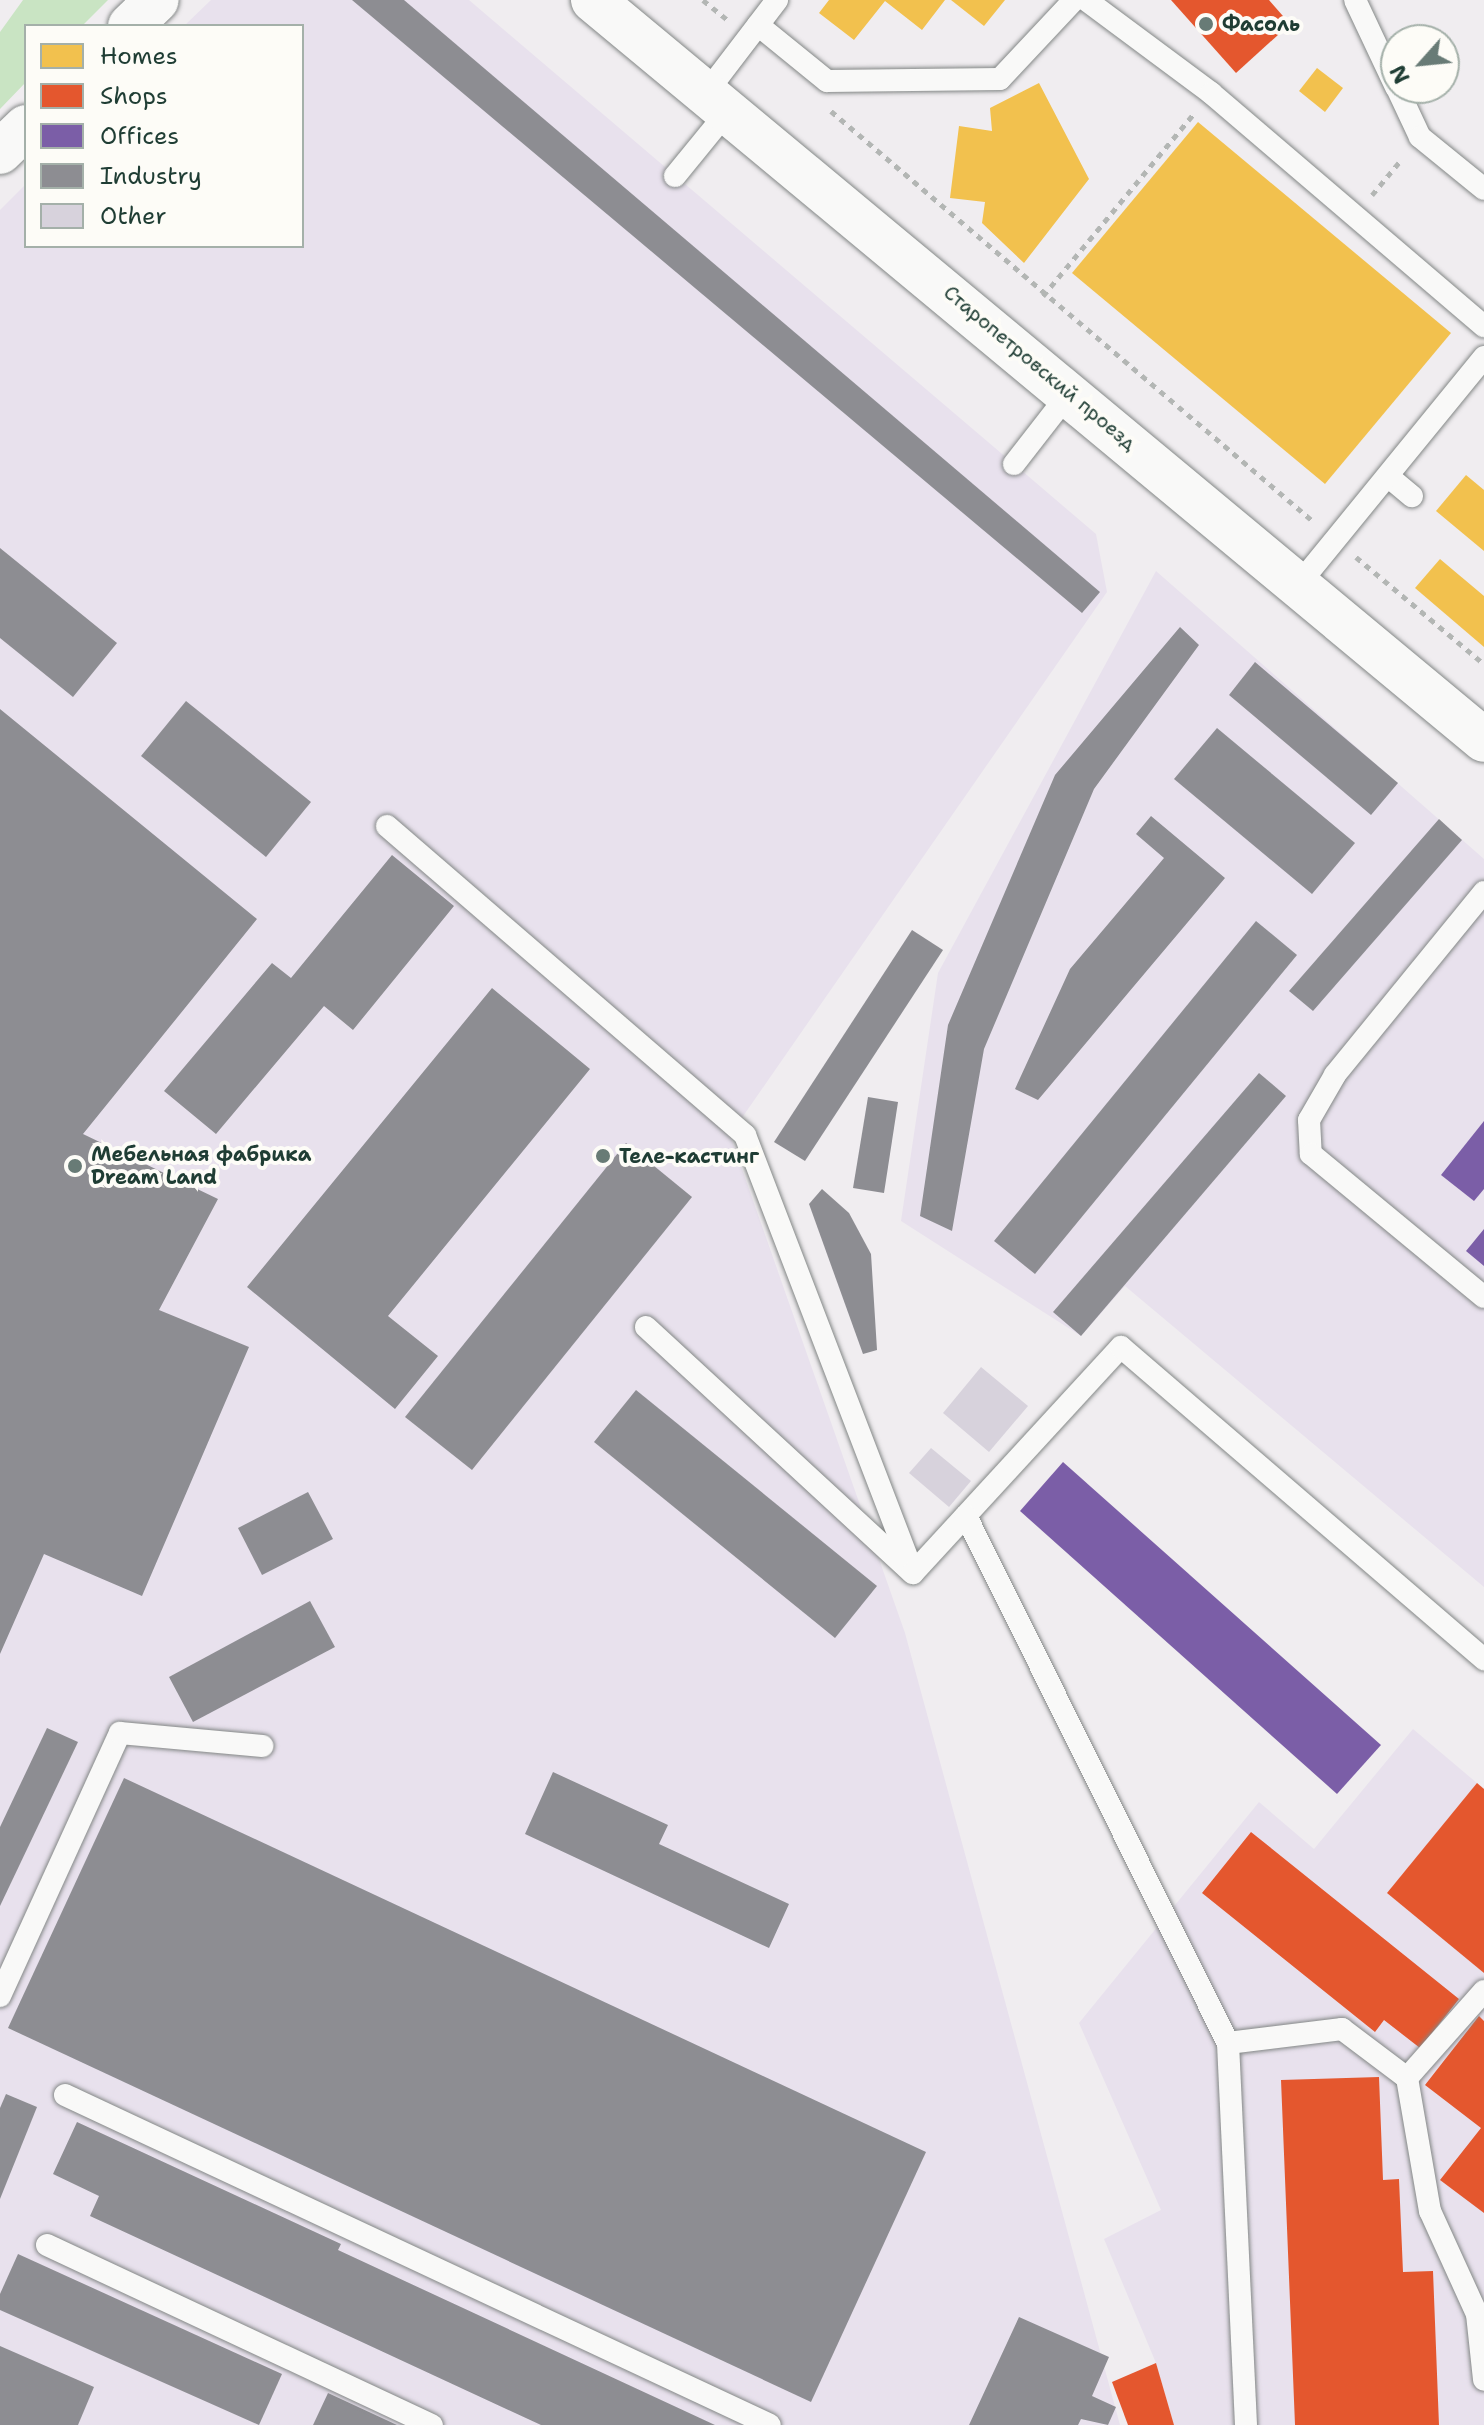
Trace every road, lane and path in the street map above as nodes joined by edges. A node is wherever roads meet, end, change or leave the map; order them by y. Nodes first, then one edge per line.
1 (157, 0) edge
2 (593, 0) edge
3 (703, 0) edge
4 (777, 0) edge
5 (1074, 0) edge
6 (1086, 0) edge
7 (1355, 0) edge
8 (132, 24) edge
9 (753, 31) junction
10 (1380, 53) edge
11 (1211, 93) junction
12 (820, 101) dead end
13 (717, 102) junction
14 (1404, 104) edge
15 (24, 129) edge
16 (1420, 137) junction
17 (0, 152) edge
18 (675, 176) dead end
19 (1484, 189) edge
20 (1356, 215) junction
21 (1043, 296) junction
22 (1484, 326) edge
23 (1484, 357) edge
24 (1070, 392) junction
25 (1014, 464) dead end
26 (1389, 477) junction
27 (1412, 496) dead end
28 (1328, 514) dead end
29 (1335, 540) junction
30 (1299, 584) junction
31 (1484, 664) edge
32 (1484, 740) edge
33 (387, 826) dead end
34 (1484, 892) edge
35 (1484, 1297) edge
36 (646, 1327) dead end
37 (966, 1516) junction
38 (913, 1573) junction
39 (1484, 1659) edge
40 (262, 1746) dead end
41 (1484, 1991) edge
42 (0, 1996) edge
43 (1228, 2043) junction
44 (1407, 2078) junction
45 (65, 2095) dead end
46 (47, 2245) dead end
47 (1481, 2310) edge
48 (1484, 2380) edge
49 (432, 2425) edge
50 (770, 2425) edge
51 (1246, 2425) edge

1 - 8 street
2 - 13 street, Старопетровский проезд
3 - 9 path
4 - 9 lane
5 - 9 lane
6 - 11 lane
7 - 10 lane
9 - 13 lane
11 - 20 lane
11 - 21 path
12 - 21 path
13 - 18 lane
13 - 24 street, Старопетровский проезд
14 - 16 lane
15 - 17 street
16 - 19 lane
16 - 20 path
20 - 22 lane
21 - 28 path
23 - 26 lane
24 - 25 lane
24 - 30 street, Старопетровский проезд
26 - 27 lane
26 - 29 lane
29 - 30 lane
29 - 31 path
30 - 32 street, Старопетровский проезд
33 - 38 lane
34 - 35 lane
36 - 38 lane
37 - 38 lane
37 - 39 lane
37 - 43 lane
40 - 42 lane
41 - 44 lane
43 - 44 lane
43 - 51 lane
44 - 47 lane
45 - 50 lane
46 - 49 lane
47 - 48 lane

